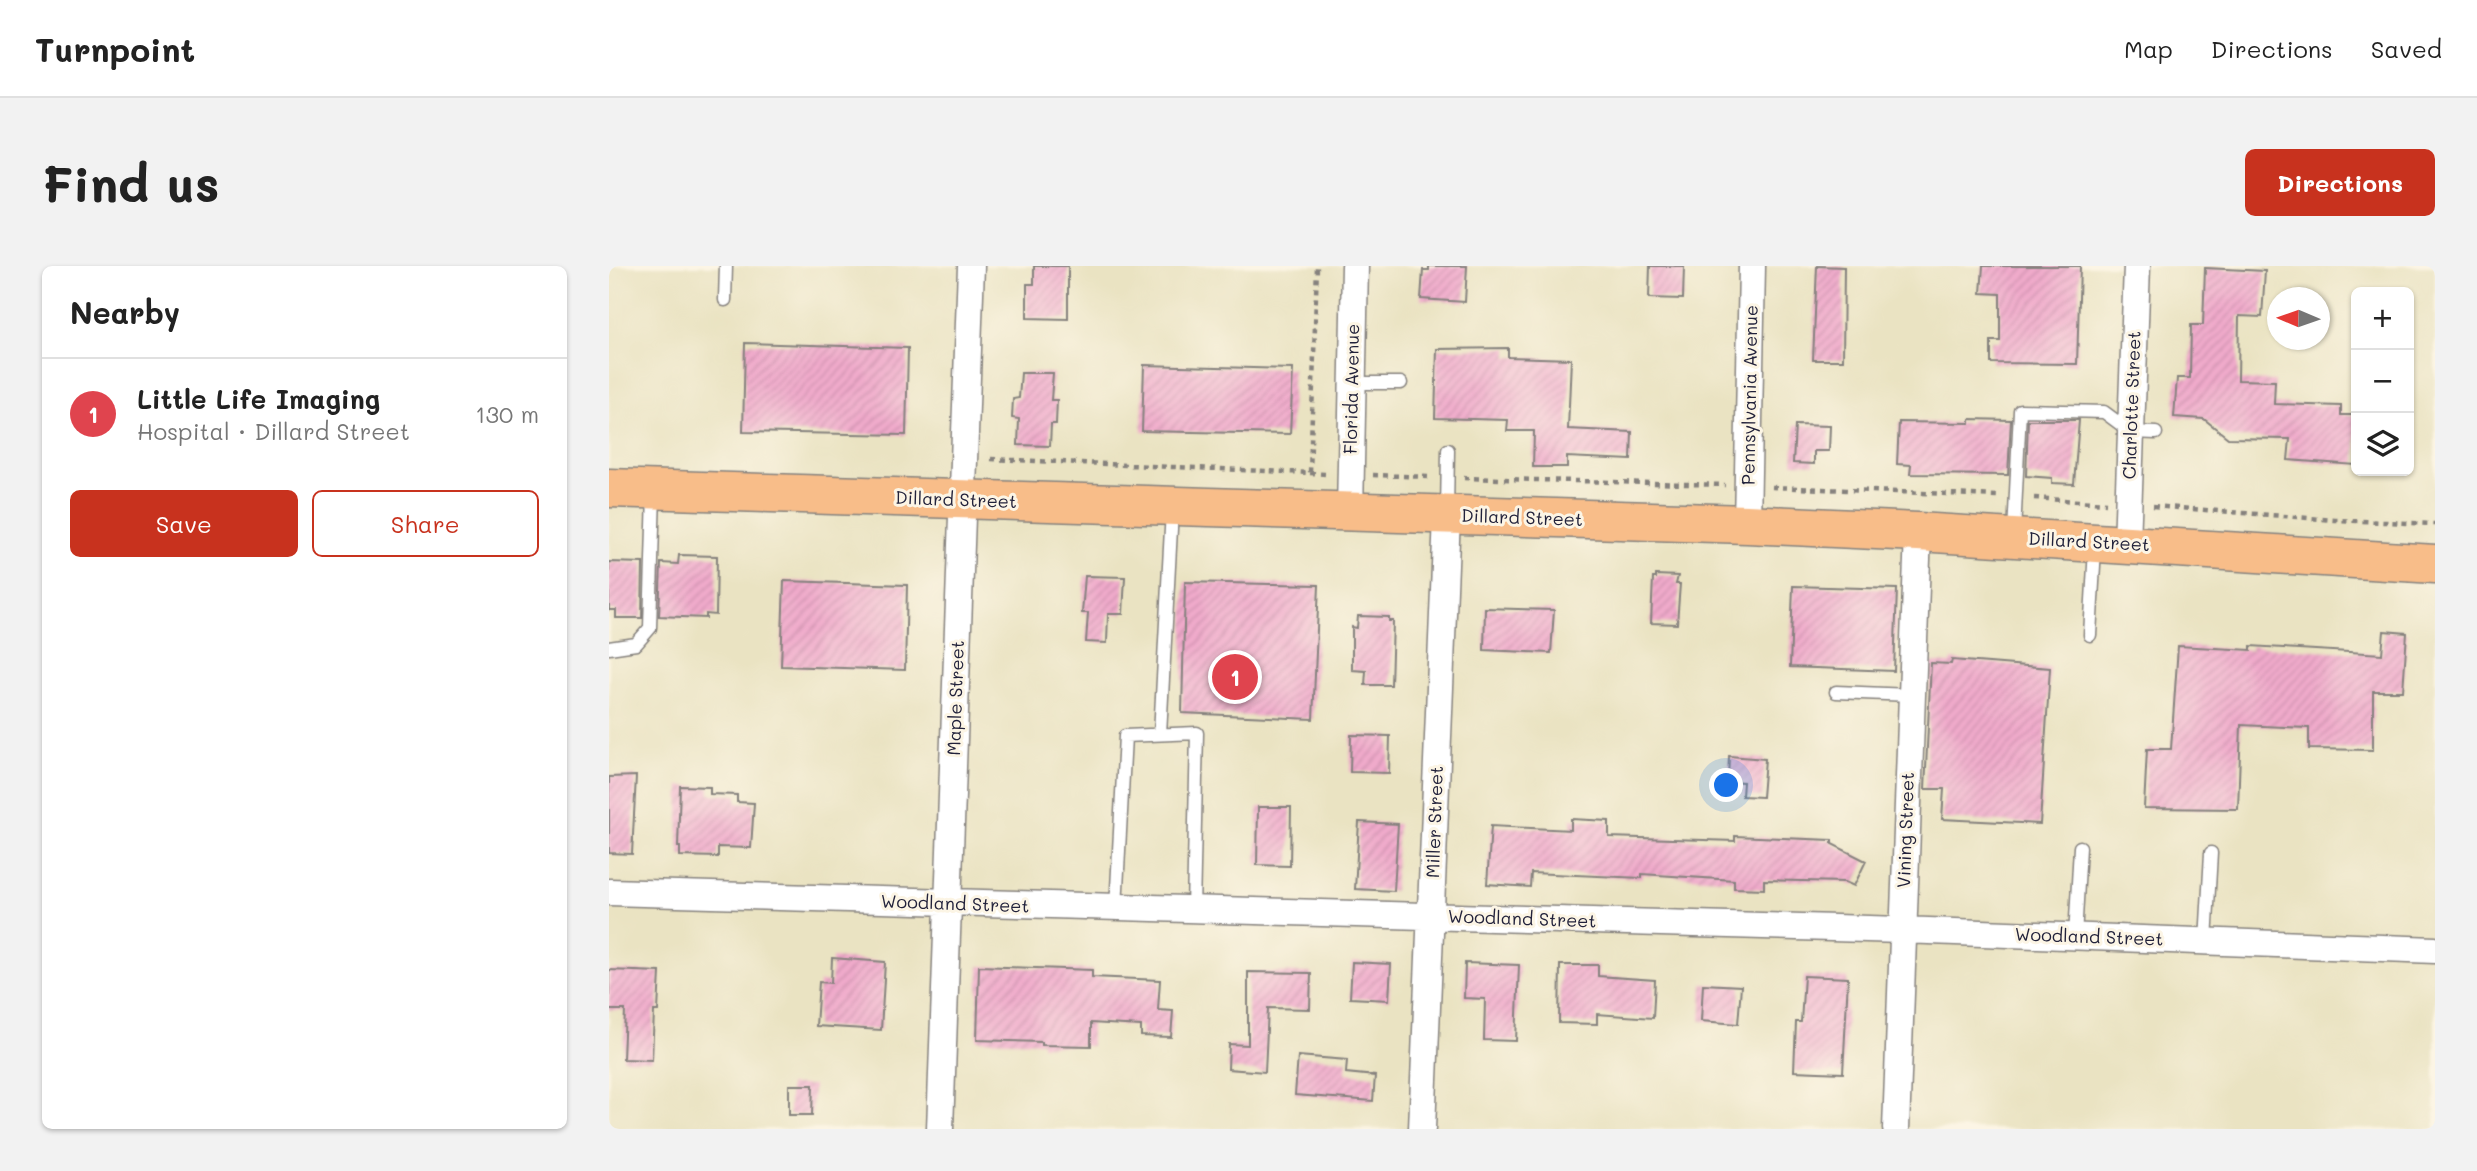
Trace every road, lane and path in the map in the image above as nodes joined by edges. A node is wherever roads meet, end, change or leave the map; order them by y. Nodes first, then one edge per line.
1 (726, 266) edge
2 (971, 266) edge
3 (1317, 266) edge
4 (1355, 266) edge
5 (1752, 266) edge
6 (2137, 266) edge
7 (725, 300) dead end
8 (1352, 383) junction
9 (1401, 383) dead end
10 (2143, 433) junction
11 (1448, 450) dead end
12 (991, 459) dead end
13 (1310, 473) junction
14 (1351, 474) junction
15 (1447, 477) junction
16 (1748, 486) junction
17 (609, 488) edge
18 (654, 489) junction
19 (2016, 497) junction
20 (963, 500) junction
21 (2129, 504) junction
22 (1172, 506) junction
23 (1350, 512) junction
24 (1447, 516) junction
25 (1747, 524) junction
26 (2435, 524) edge
27 (1918, 532) junction
28 (2014, 538) junction
29 (2112, 543) junction
30 (2435, 564) edge
31 (2090, 635) dead end
32 (609, 648) edge
33 (1836, 692) dead end
34 (1911, 695) junction
35 (1160, 734) junction
36 (2081, 847) dead end
37 (2211, 853) dead end
38 (609, 892) edge
39 (949, 904) junction
40 (1116, 908) junction
41 (1193, 910) junction
42 (1431, 917) junction
43 (1902, 930) junction
44 (2075, 937) junction
45 (2206, 941) junction
46 (2435, 950) edge
47 (940, 1129) edge
48 (1422, 1129) edge
49 (1896, 1129) edge

1 - 7 lane
2 - 20 street, Maple Street
3 - 13 path
4 - 8 street, Florida Avenue
5 - 16 street, Pennsylvania Avenue
6 - 10 street, Charlotte Street
8 - 9 lane
8 - 14 street, Florida Avenue
10 - 19 lane
10 - 21 street, Charlotte Street
11 - 15 lane
12 - 13 path
13 - 14 path
14 - 15 path
14 - 23 street, Florida Avenue
15 - 16 path
15 - 24 lane
16 - 19 path
16 - 25 street, Pennsylvania Avenue
17 - 18 main road, Dillard Street
18 - 20 main road, Dillard Street
18 - 32 lane
19 - 21 path
19 - 28 lane
20 - 22 main road, Dillard Street
20 - 39 street, Maple Street
21 - 26 path
21 - 29 street, Charlotte Street
22 - 23 main road, Dillard Street
22 - 35 lane
23 - 24 main road, Dillard Street
24 - 25 main road, Dillard Street
24 - 42 street, Miller Street
25 - 27 main road, Dillard Street
27 - 28 main road, Dillard Street
27 - 34 street, Vining Street
28 - 29 main road, Dillard Street
29 - 30 main road, Dillard Street
29 - 31 lane
33 - 34 lane
34 - 43 street, Vining Street
35 - 40 lane
35 - 41 lane
36 - 44 lane
37 - 45 lane
38 - 39 street, Woodland Street
39 - 40 street, Woodland Street
39 - 47 street, Maple Street
40 - 41 street, Woodland Street
41 - 42 street, Woodland Street
42 - 43 street, Woodland Street
42 - 48 street, Miller Street
43 - 44 street, Woodland Street
43 - 49 street, Vining Street
44 - 45 street, Woodland Street
45 - 46 street, Woodland Street

